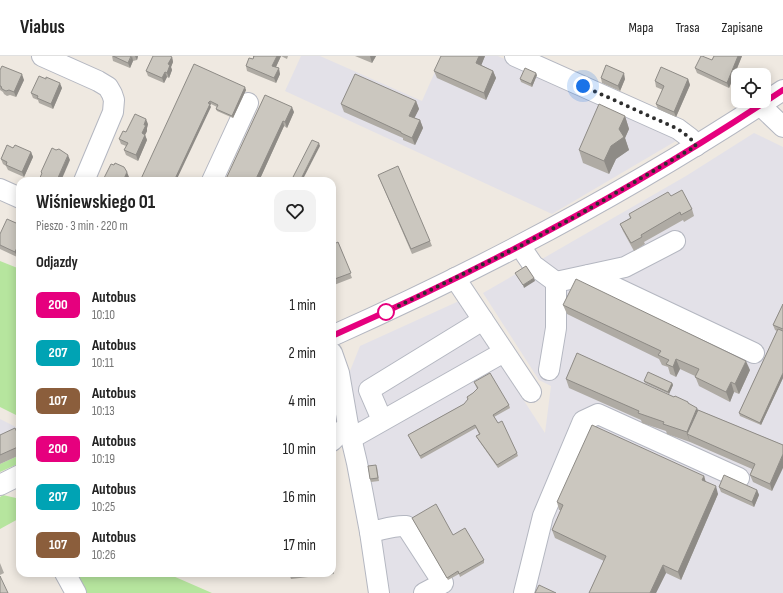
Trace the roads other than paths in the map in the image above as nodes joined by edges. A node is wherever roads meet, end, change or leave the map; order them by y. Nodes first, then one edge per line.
1 (42, 56) edge
2 (516, 56) edge
3 (783, 90) edge
4 (771, 98) edge
5 (248, 103) dead end
6 (755, 108) edge
7 (763, 108) edge
8 (783, 127) edge
9 (696, 146) junction
10 (86, 177) edge
11 (214, 177) edge
12 (0, 189) edge
13 (16, 196) edge
14 (676, 241) dead end
15 (520, 246) junction
16 (589, 275) junction
17 (455, 278) junction
18 (556, 282) junction
19 (483, 320) junction
20 (336, 334) edge
21 (504, 352) junction
22 (754, 354) dead end
23 (336, 364) edge
24 (549, 370) dead end
25 (369, 390) junction
26 (343, 391) junction
27 (531, 392) dead end
28 (382, 420) junction
29 (350, 431) junction
30 (336, 439) edge
31 (739, 478) dead end
32 (370, 532) junction
33 (67, 577) edge
34 (76, 593) edge
35 (379, 593) edge
36 (424, 593) edge
37 (524, 593) edge

1 - 10 street
2 - 9 street
3 - 4 street
5 - 11 street
6 - 9 street
7 - 8 street
9 - 15 street
12 - 13 street
14 - 16 street
15 - 17 street
15 - 18 street
16 - 18 street
16 - 22 street
17 - 19 street
17 - 20 street
18 - 24 street
19 - 21 street
19 - 25 street
21 - 27 street
21 - 28 street
23 - 26 street
25 - 26 street
25 - 28 street
26 - 29 street
28 - 29 street
29 - 30 street
29 - 32 street
31 - 37 street
32 - 35 street
32 - 36 street
33 - 34 street

